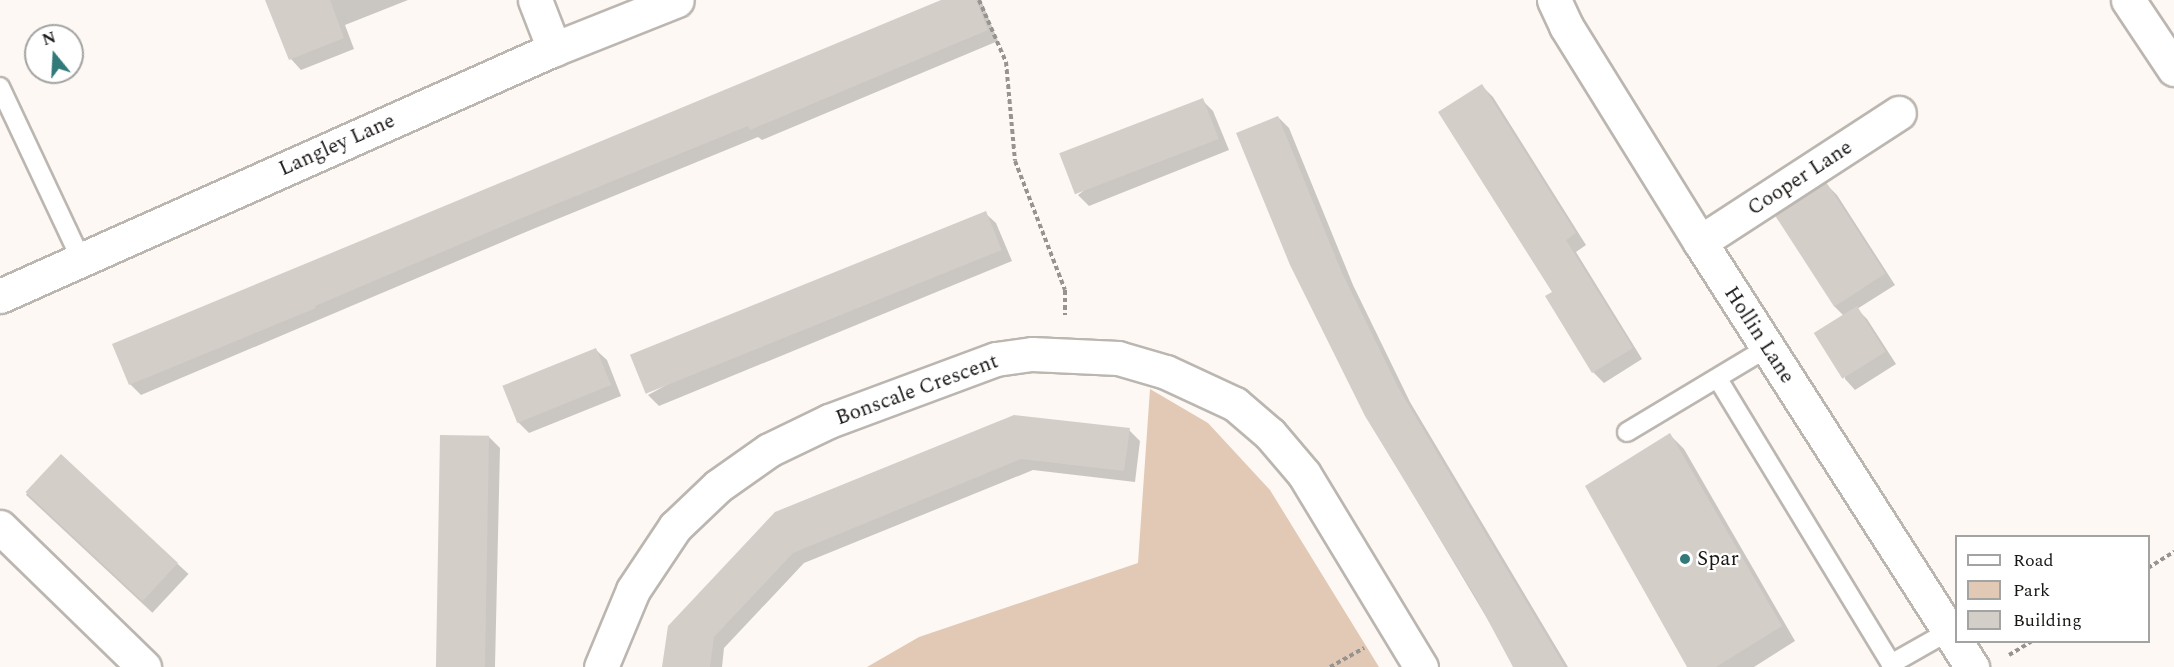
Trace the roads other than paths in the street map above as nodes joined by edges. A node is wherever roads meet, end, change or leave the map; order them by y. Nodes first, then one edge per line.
1 (535, 0) edge
2 (677, 0) edge
3 (1554, 0) edge
4 (2128, 0) edge
5 (554, 48) junction
6 (2174, 69) edge
7 (0, 87) edge
8 (1899, 113) dead end
9 (1700, 242) junction
10 (81, 259) junction
11 (0, 296) edge
12 (1767, 348) junction
13 (1718, 379) junction
14 (1627, 432) dead end
15 (0, 527) edge
16 (1949, 631) junction
17 (1955, 640) edge
18 (1957, 643) edge
19 (144, 667) edge
20 (601, 667) edge
21 (1421, 667) edge
22 (1972, 667) edge

1 - 5 street
2 - 5 street, Langley Lane
3 - 9 street, Hollin Lane
4 - 6 street
5 - 10 street, Langley Lane
7 - 10 lane
8 - 9 street, Cooper Lane
9 - 12 street, Hollin Lane
10 - 11 street, Langley Lane
12 - 13 lane
12 - 16 street, Hollin Lane
13 - 14 lane
13 - 16 lane
15 - 19 street
16 - 17 street, Hollin Lane
18 - 22 street, Hollin Lane
20 - 21 street, Bonscale Crescent

